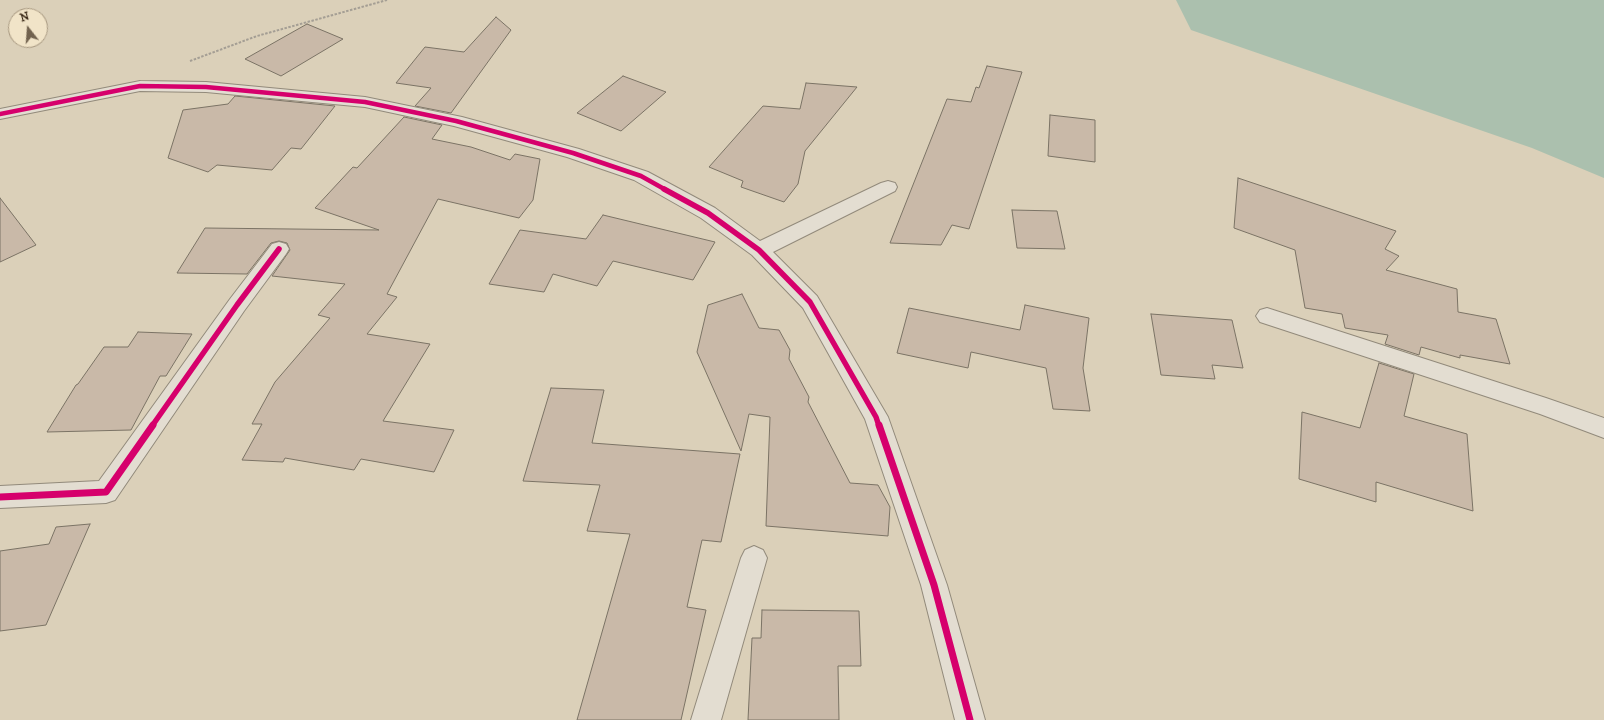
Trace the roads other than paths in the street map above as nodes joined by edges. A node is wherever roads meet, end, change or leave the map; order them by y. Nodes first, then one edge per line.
1 (0, 114) edge
2 (888, 187) dead end
3 (279, 249) dead end
4 (759, 250) junction
5 (1267, 316) dead end
6 (1604, 428) edge
7 (0, 497) edge
8 (754, 558) dead end
9 (706, 720) edge
10 (970, 720) edge

1 - 4 street
2 - 4 street
3 - 7 street
4 - 10 street
5 - 6 street
8 - 9 street

